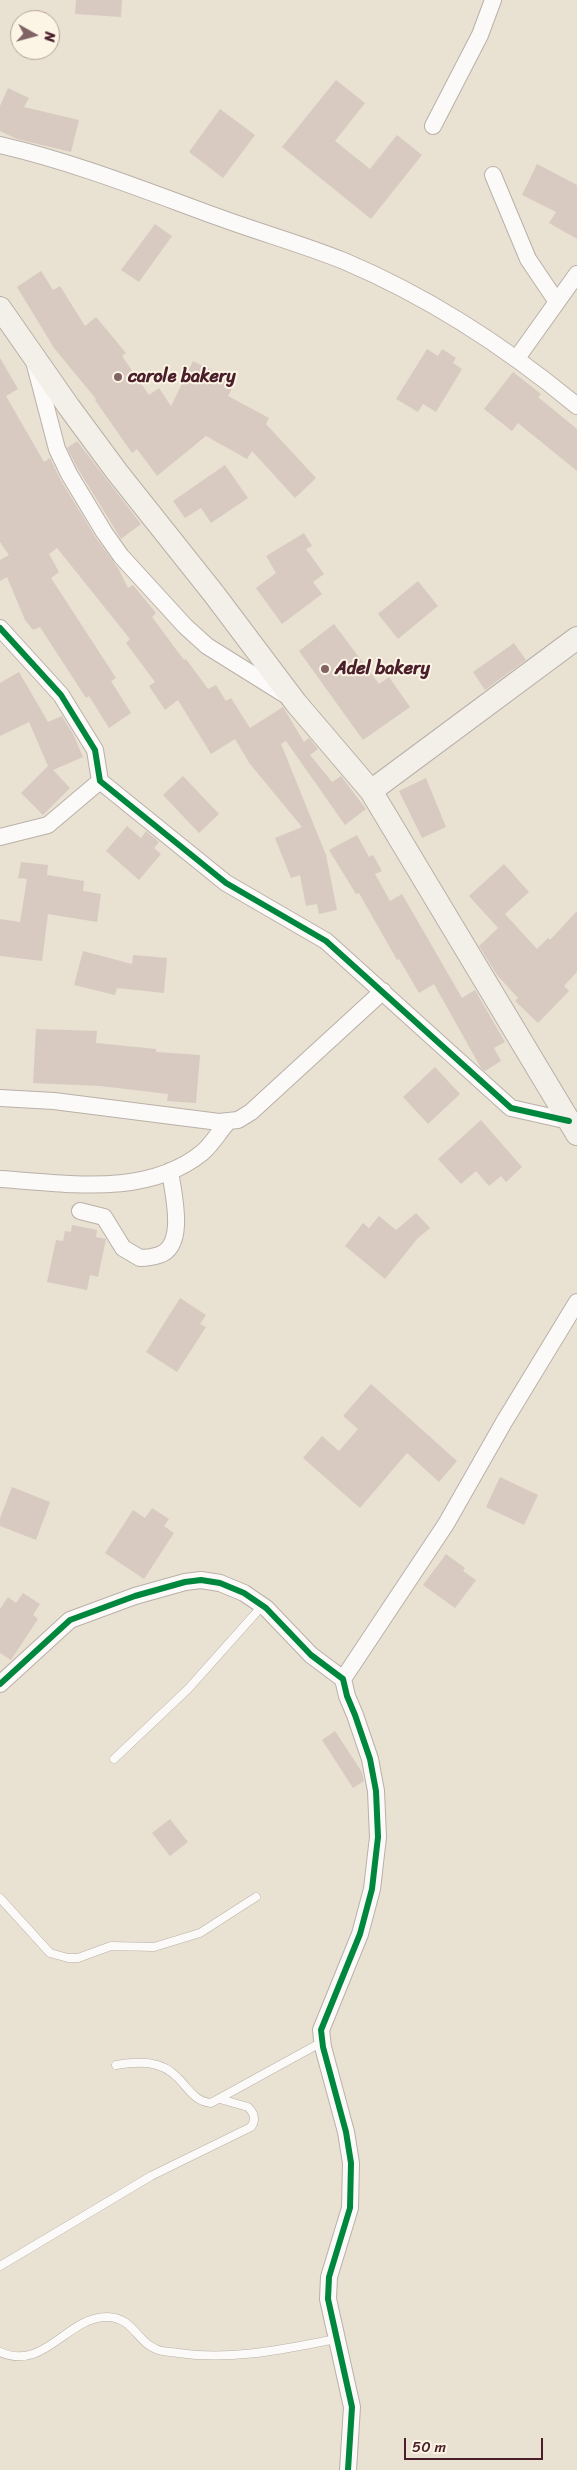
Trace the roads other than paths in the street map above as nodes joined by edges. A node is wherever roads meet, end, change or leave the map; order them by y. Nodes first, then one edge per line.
1 (493, 0) edge
2 (433, 126) dead end
3 (0, 145) edge
4 (493, 175) dead end
5 (577, 274) edge
6 (557, 302) junction
7 (0, 308) edge
8 (34, 356) junction
9 (517, 358) junction
10 (577, 406) edge
11 (0, 628) edge
12 (577, 638) edge
13 (296, 703) junction
14 (100, 781) junction
15 (371, 791) junction
16 (0, 837) edge
17 (383, 991) junction
18 (0, 1098) edge
19 (227, 1123) junction
20 (573, 1127) edge
21 (170, 1172) junction
22 (0, 1179) edge
23 (80, 1211) dead end
24 (577, 1302) edge
25 (263, 1606) junction
26 (343, 1679) junction
27 (0, 1684) edge
28 (114, 1759) dead end
29 (256, 1897) dead end
30 (0, 1898) edge
31 (322, 2042) junction
32 (116, 2065) dead end
33 (220, 2099) junction
34 (0, 2266) edge
35 (336, 2339) junction
36 (0, 2352) edge
37 (348, 2470) edge

1 - 2 street
3 - 9 street
4 - 6 street
5 - 6 street
6 - 9 street
7 - 8 main road
8 - 13 main road
8 - 13 street
9 - 10 street
11 - 14 street
12 - 15 main road
13 - 15 main road
14 - 16 street
14 - 17 street
15 - 20 main road
17 - 19 street
17 - 20 street
18 - 19 street
19 - 21 street
21 - 22 street
21 - 23 street
24 - 26 street
25 - 26 street
25 - 27 street
25 - 28 lane
26 - 31 street
29 - 30 lane
31 - 33 lane
31 - 35 street
32 - 33 lane
33 - 34 lane
35 - 36 lane
35 - 37 street

